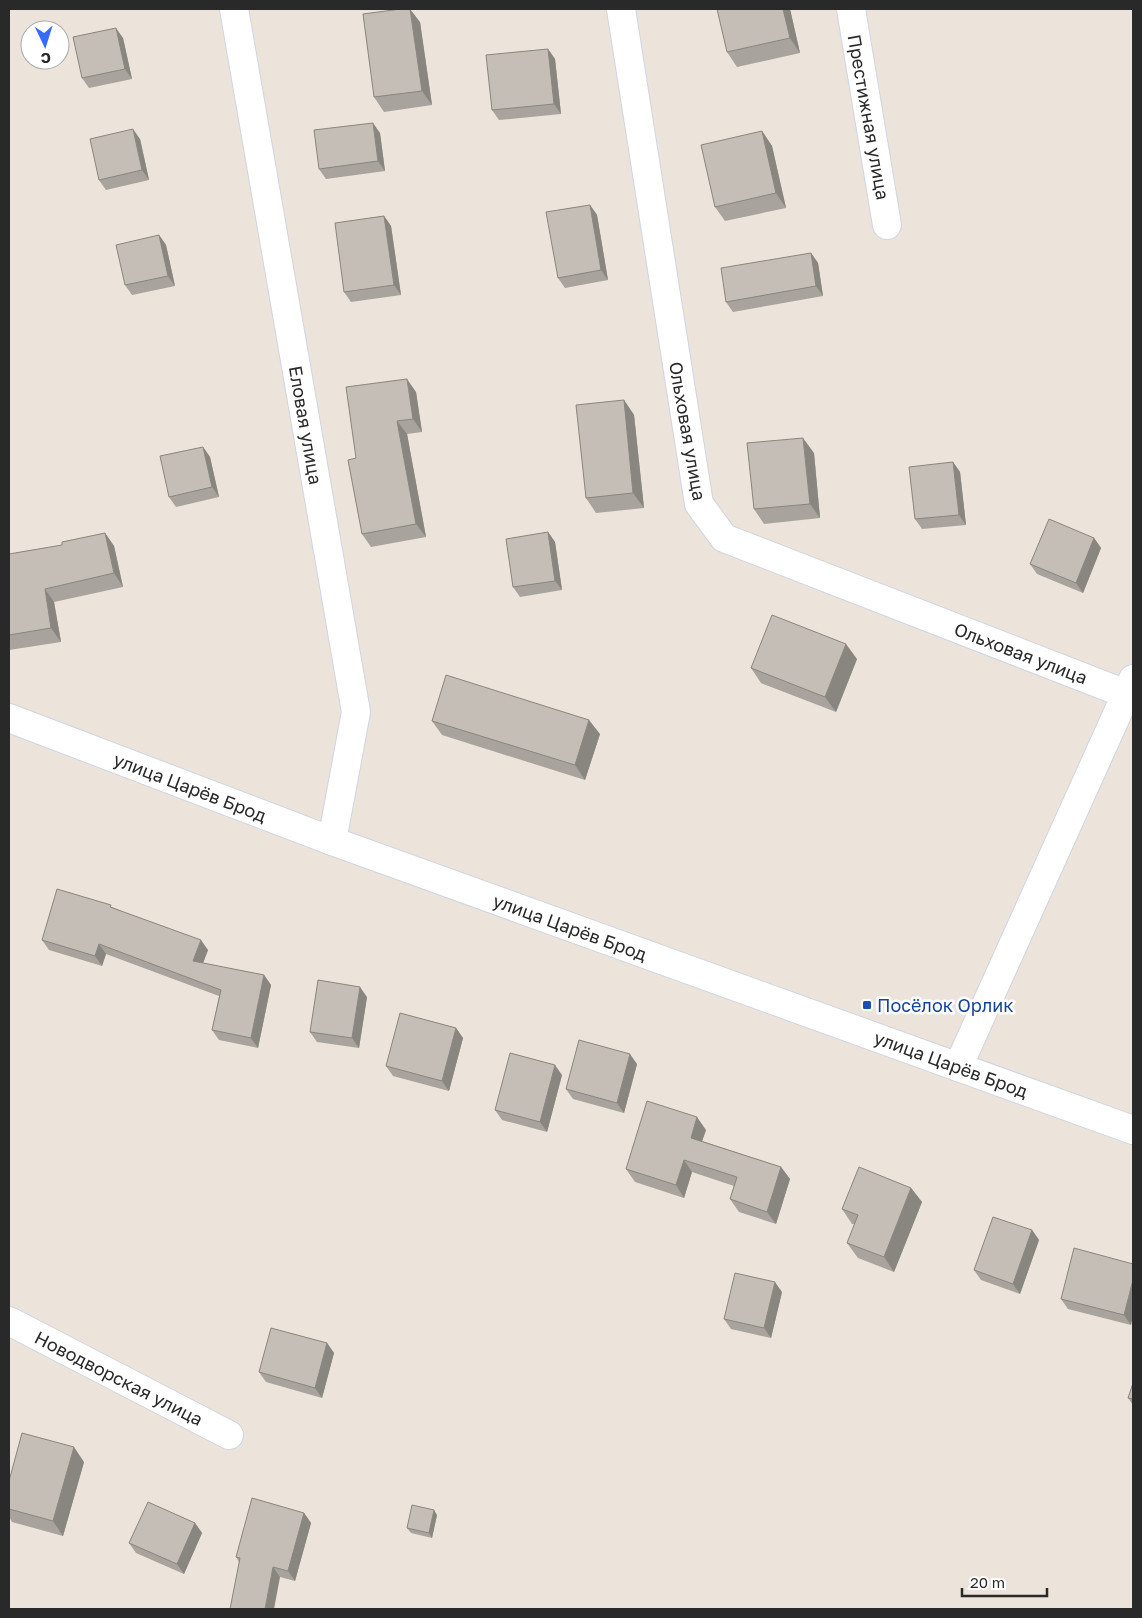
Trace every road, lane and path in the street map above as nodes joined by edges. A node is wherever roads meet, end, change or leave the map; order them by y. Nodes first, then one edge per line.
1 (234, 9) edge
2 (620, 9) edge
3 (850, 9) edge
4 (888, 226) dead end
5 (1130, 686) edge
6 (9, 718) edge
7 (332, 841) junction
8 (958, 1067) junction
9 (1133, 1130) edge
10 (9, 1321) edge
11 (229, 1435) dead end

1 - 7 street, Еловая улица
2 - 5 street, Ольховая улица
3 - 4 street, Престижная улица
5 - 8 street
6 - 7 street, улица Царёв Брод
7 - 8 street, улица Царёв Брод
8 - 9 street, улица Царёв Брод
10 - 11 street, Новодворская улица

